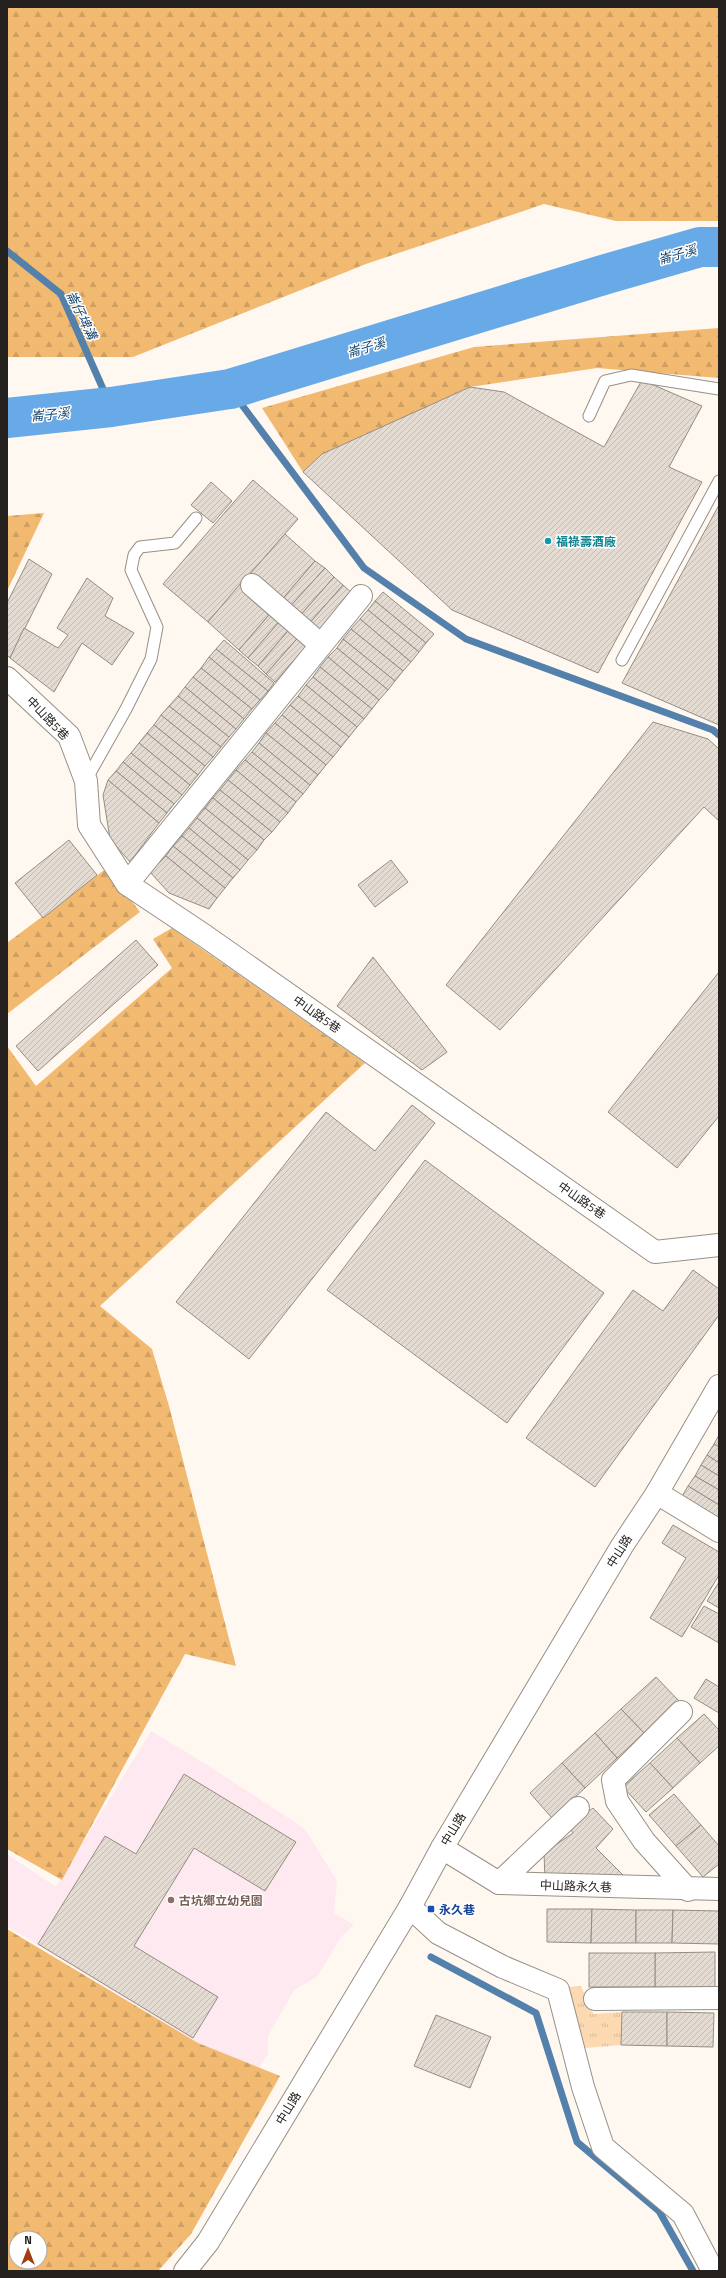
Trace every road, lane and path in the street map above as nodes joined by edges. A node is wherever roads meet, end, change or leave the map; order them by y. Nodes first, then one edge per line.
1 (719, 389) edge
2 (589, 416) dead end
3 (719, 481) edge
4 (196, 518) dead end
5 (252, 585) dead end
6 (361, 596) dead end
7 (321, 645) junction
8 (622, 660) dead end
9 (7, 678) edge
10 (86, 781) junction
11 (127, 884) junction
12 (719, 1245) edge
13 (719, 1386) edge
14 (657, 1493) junction
15 (719, 1530) edge
16 (681, 1712) dead end
17 (578, 1808) dead end
18 (442, 1848) junction
19 (499, 1883) junction
20 (719, 1889) edge
21 (688, 1890) junction
22 (410, 1907) junction
23 (719, 1998) edge
24 (595, 1999) dead end
25 (185, 2271) edge
26 (713, 2271) edge

1 - 2 lane
3 - 8 lane
4 - 10 lane
5 - 7 street
6 - 7 street
7 - 11 street
9 - 10 street, 中山路5巷
10 - 11 street, 中山路5巷
11 - 12 street, 中山路5巷
13 - 14 street, 中山路
14 - 15 street
14 - 18 street, 中山路
16 - 21 street
17 - 19 street
18 - 19 street, 中山路永久巷
18 - 22 street, 中山路
19 - 21 street, 中山路永久巷
20 - 21 street, 中山路永久巷
22 - 25 street, 中山路
22 - 26 street
23 - 24 street

